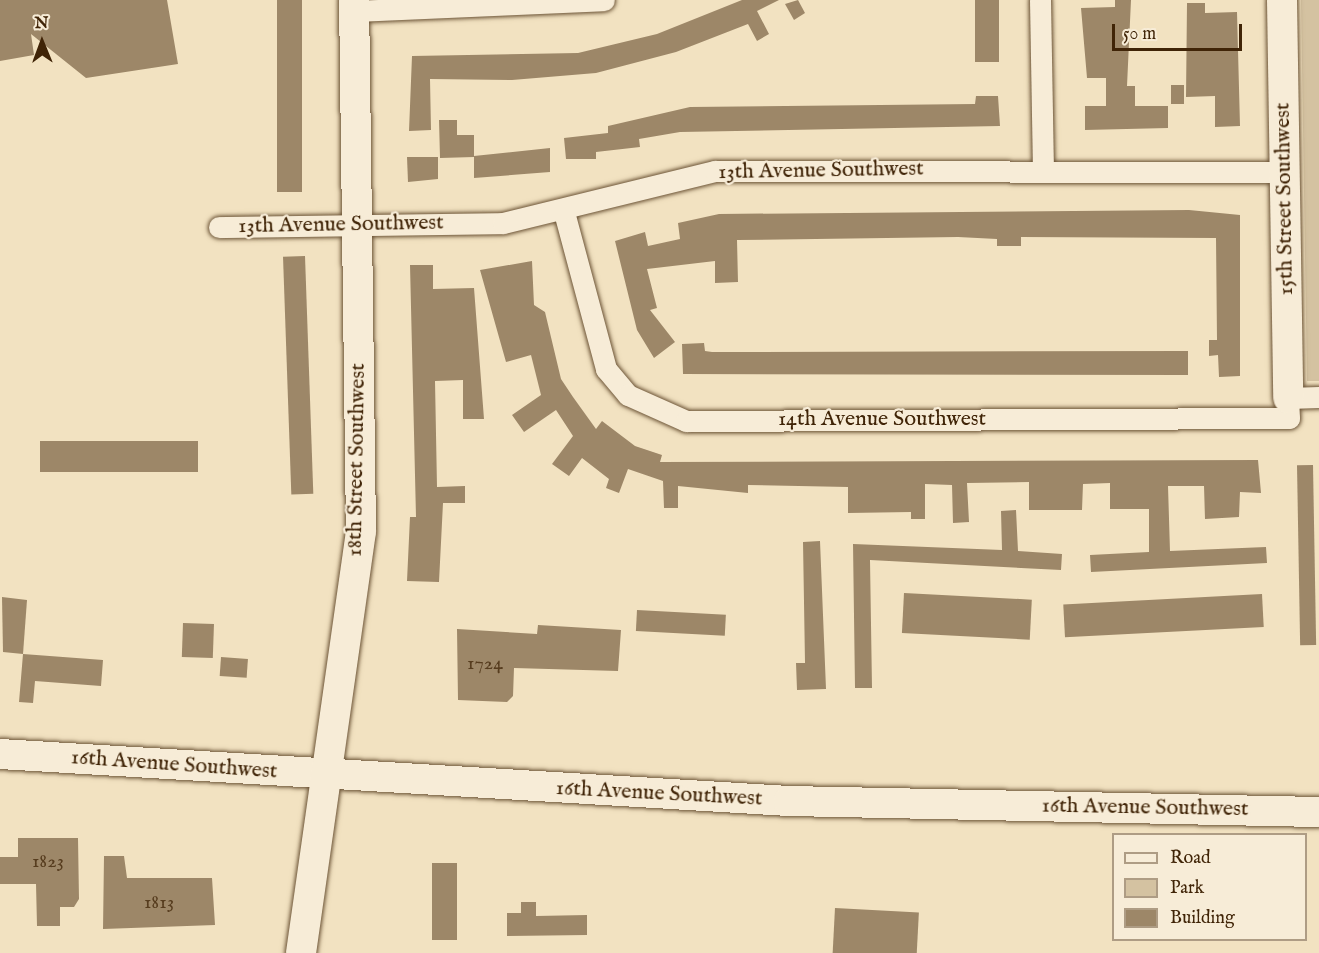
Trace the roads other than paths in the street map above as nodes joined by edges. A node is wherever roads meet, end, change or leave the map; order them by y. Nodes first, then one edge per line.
1 (604, 0) edge
2 (1040, 0) edge
3 (1282, 0) edge
4 (354, 5) edge
5 (1043, 168) junction
6 (1285, 172) junction
7 (564, 212) junction
8 (357, 225) junction
9 (219, 227) dead end
10 (1288, 398) junction
11 (1319, 398) edge
12 (0, 754) edge
13 (328, 774) junction
14 (1319, 812) edge
15 (301, 953) edge

1 - 4 street
2 - 5 street
3 - 6 street, 15th Street Southwest
4 - 8 street, 18th Street Southwest
5 - 6 street, 13th Avenue Southwest
5 - 7 street, 13th Avenue Southwest
6 - 10 street, 15th Street Southwest
7 - 8 street, 13th Avenue Southwest
7 - 10 street, 14th Avenue Southwest
8 - 9 street, 13th Avenue Southwest
8 - 13 street, 18th Street Southwest
10 - 11 street
12 - 13 street, 16th Avenue Southwest
13 - 14 street, 16th Avenue Southwest
13 - 15 street, 18th Street Southwest

